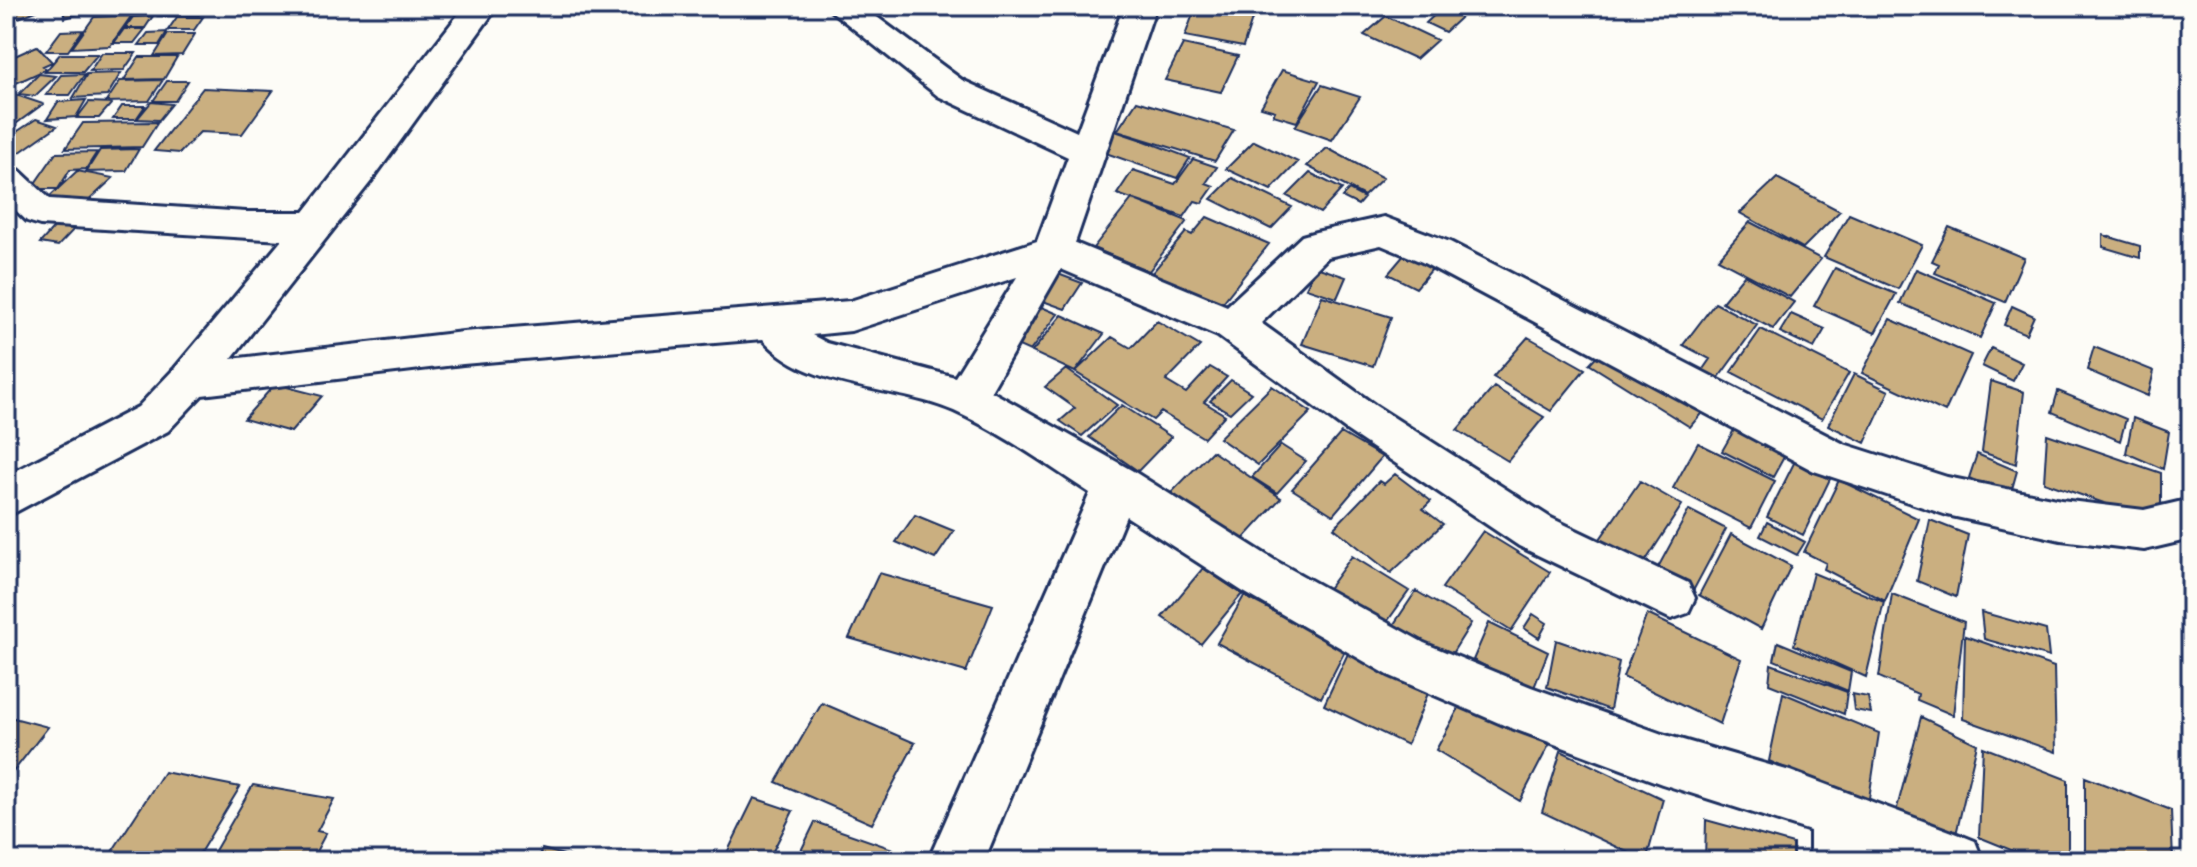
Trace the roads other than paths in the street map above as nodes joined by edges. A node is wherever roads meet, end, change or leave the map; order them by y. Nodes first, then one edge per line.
1 (482, 6) edge
2 (841, 6) edge
3 (1140, 6) edge
4 (1088, 152) junction
5 (6, 179) edge
6 (315, 226) junction
7 (1053, 250) junction
8 (773, 323) junction
9 (1233, 325) junction
10 (190, 380) junction
11 (965, 397) junction
12 (1117, 484) junction
13 (6, 498) edge
14 (2191, 519) edge
15 (1671, 598) dead end
16 (1837, 838) edge
17 (956, 861) edge
18 (1955, 861) edge

1 - 6 street
2 - 4 street
3 - 4 street
4 - 7 street
5 - 6 street
6 - 10 street
7 - 8 street
7 - 9 street
7 - 11 street
8 - 10 street
8 - 11 street
9 - 14 street
9 - 15 street
10 - 13 street
11 - 12 street
12 - 16 street
12 - 17 street
16 - 18 street

